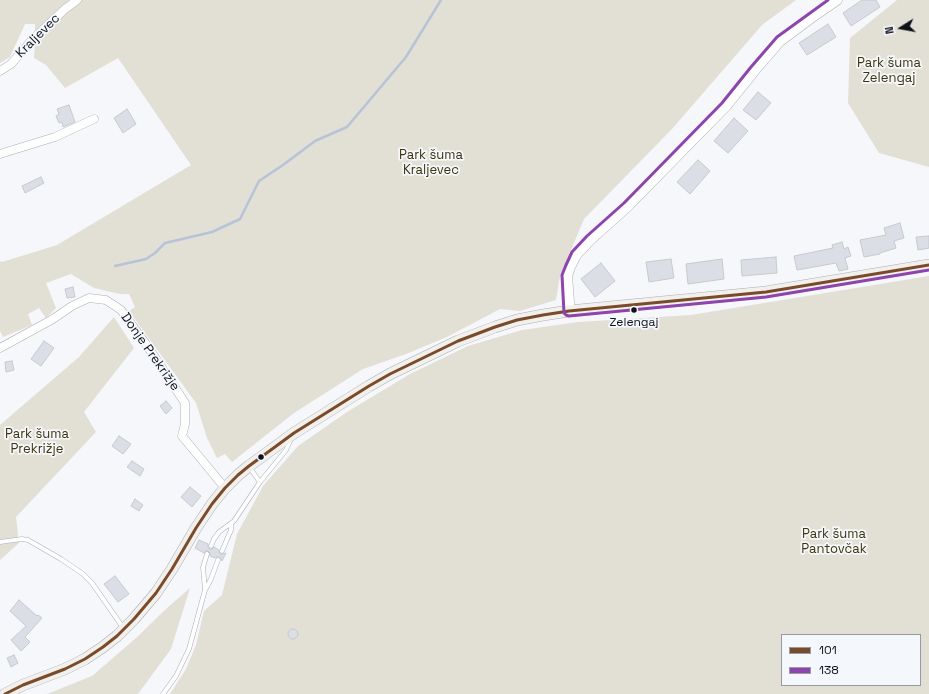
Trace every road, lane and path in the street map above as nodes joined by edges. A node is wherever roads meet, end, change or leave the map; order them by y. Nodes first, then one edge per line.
1 (77, 0) edge
2 (837, 0) edge
3 (0, 71) edge
4 (94, 119) dead end
5 (0, 154) edge
6 (929, 266) edge
7 (568, 311) junction
8 (0, 348) edge
9 (294, 433) junction
10 (249, 466) junction
11 (260, 482) junction
12 (224, 488) junction
13 (231, 524) junction
14 (0, 542) edge
15 (211, 546) dead end
16 (222, 551) dead end
17 (206, 554) dead end
18 (218, 560) dead end
19 (205, 590) junction
20 (124, 629) junction
21 (5, 694) edge
22 (163, 694) edge

1 - 3 street, Kraljevec
2 - 7 street
4 - 5 street
6 - 7 main road
7 - 9 main road
8 - 12 street, Donje Prekrižje
9 - 10 main road
9 - 11 lane
10 - 11 lane
10 - 12 main road
11 - 13 lane
12 - 20 main road
13 - 15 lane
13 - 16 lane
14 - 20 lane
17 - 19 lane
18 - 19 lane
19 - 22 lane
20 - 21 main road

